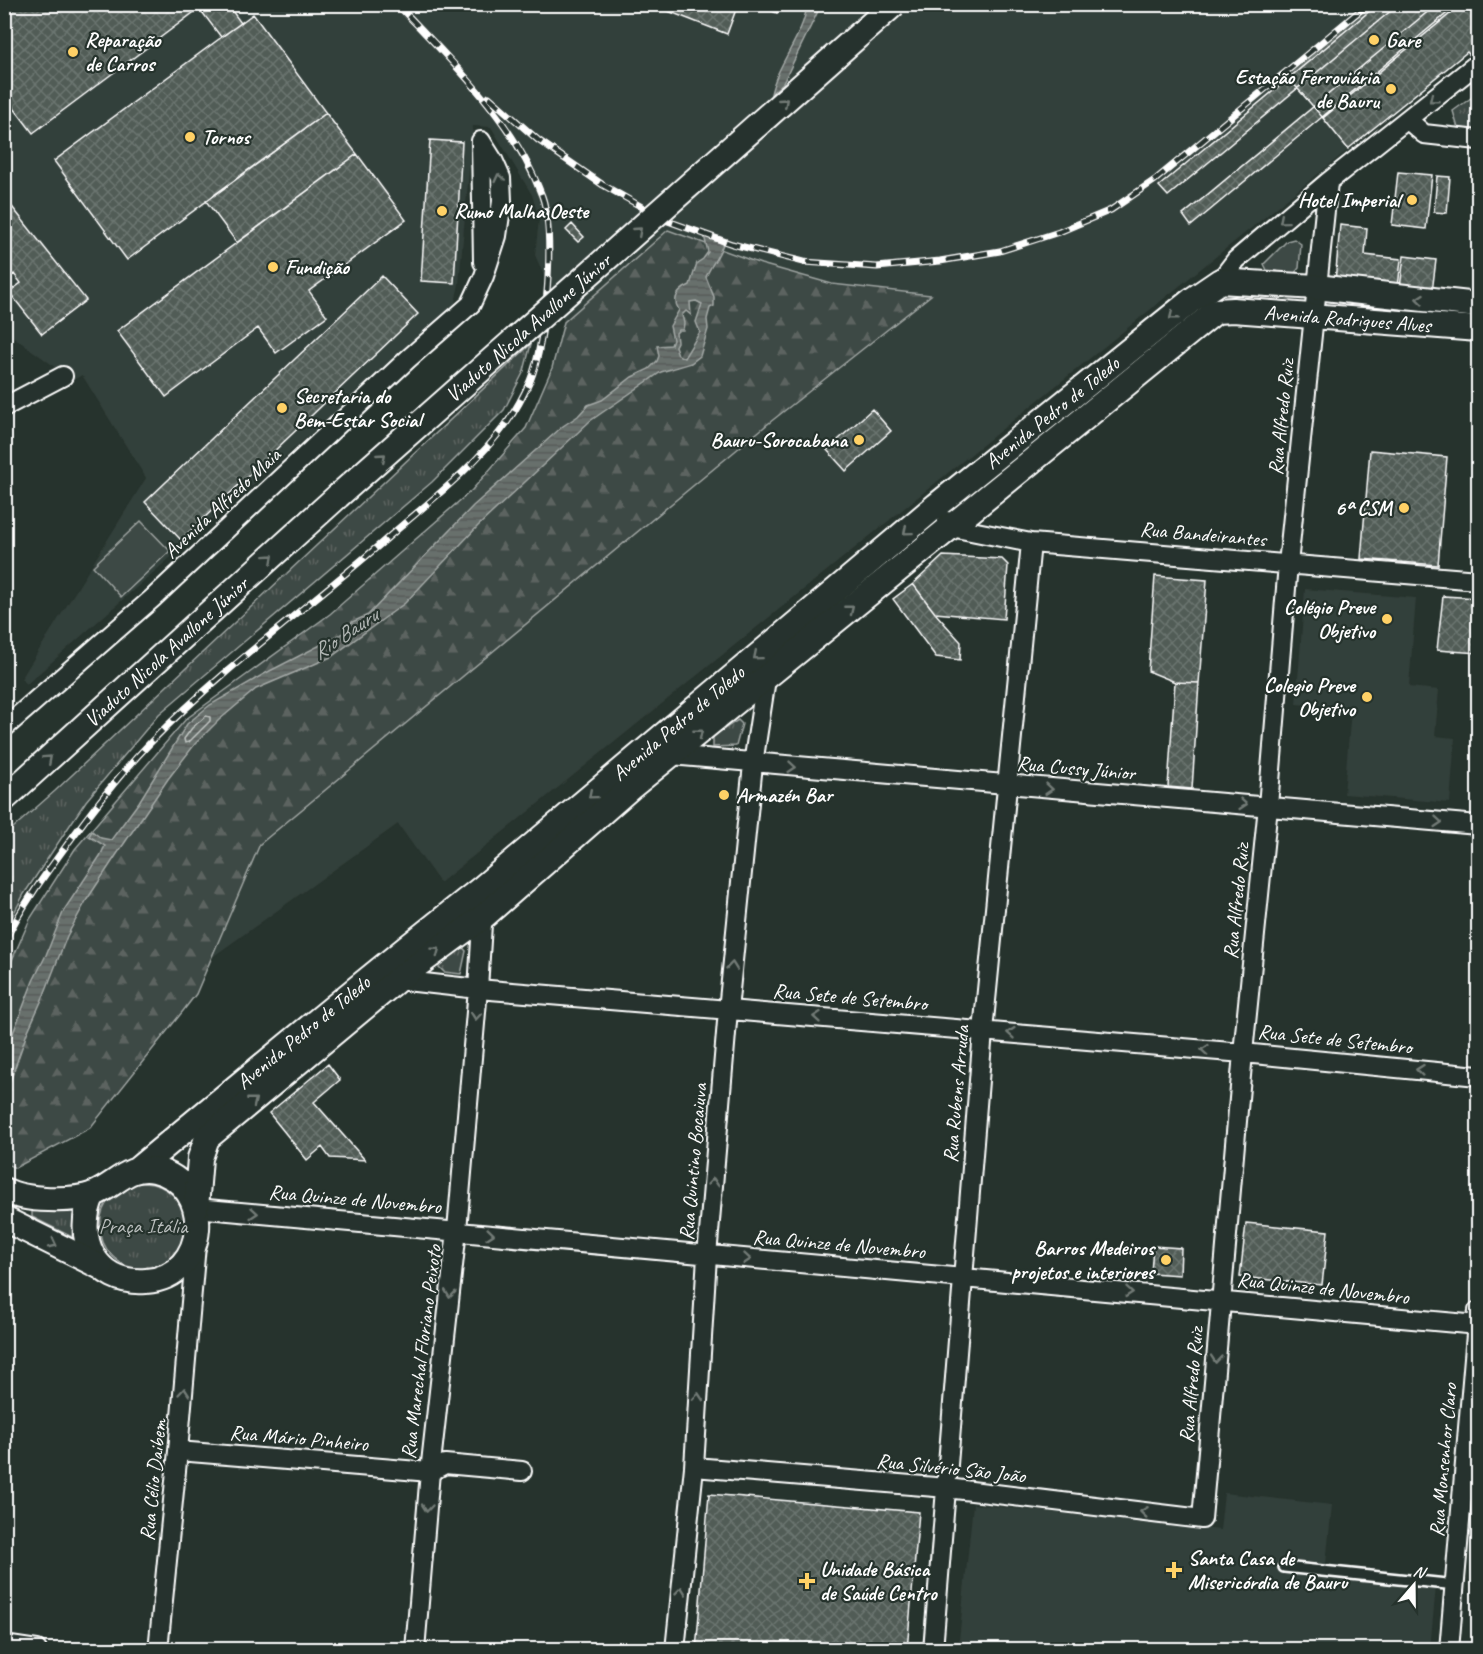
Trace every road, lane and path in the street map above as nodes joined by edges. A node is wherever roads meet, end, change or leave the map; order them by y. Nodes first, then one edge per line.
1 (894, 4) edge
2 (1479, 63) edge
3 (1408, 120) junction
4 (1479, 140) edge
5 (1328, 182) junction
6 (484, 276) junction
7 (1220, 282) junction
8 (1316, 287) junction
9 (1479, 305) edge
10 (1216, 311) joint
11 (1314, 316) junction
12 (1479, 329) edge
13 (63, 376) dead end
14 (4, 407) edge
15 (938, 505) junction
16 (951, 527) junction
17 (1030, 543) junction
18 (1288, 564) junction
19 (1479, 580) edge
20 (766, 679) junction
21 (4, 728) edge
22 (671, 755) junction
23 (753, 764) junction
24 (624, 780) junction
25 (1007, 785) junction
26 (4, 798) edge
27 (1268, 806) junction
28 (1479, 825) edge
29 (482, 888) junction
30 (484, 916) junction
31 (391, 974) junction
32 (478, 990) junction
33 (728, 1010) junction
34 (983, 1031) junction
35 (1243, 1053) junction
36 (1479, 1076) edge
37 (139, 1168) junction
38 (10, 1193) edge
39 (93, 1194) junction
40 (196, 1208) junction
41 (5, 1220) edge
42 (457, 1230) junction
43 (196, 1242) junction
44 (707, 1256) junction
45 (101, 1268) junction
46 (964, 1278) junction
47 (1221, 1300) junction
48 (1478, 1320) edge
49 (178, 1451) junction
50 (694, 1467) junction
51 (522, 1471) dead end
52 (429, 1472) junction
53 (947, 1488) junction
54 (1202, 1519) joint
55 (1284, 1567) dead end
56 (1456, 1585) junction
57 (4, 1645) edge
58 (37, 1650) edge
59 (158, 1650) edge
60 (415, 1650) edge
61 (675, 1650) edge
62 (933, 1650) edge
63 (1449, 1650) edge

26 -> 1 main road, Viaduto Nicola Avallone Júnior, bridge
2 -> 3 street
3 - 4 street
3 - 5 street
5 -> 7 street
5 - 8 street, Rua Alfredo Ruiz
6 -> 6 street, Avenida Alfredo Maia
6 - 21 street, Avenida Alfredo Maia
7 - 8 main road, Avenida Rodrigues Alves
7 -> 15 main road, Avenida Pedro de Toledo
9 -> 8 main road, Avenida Rodrigues Alves
8 - 11 street, Rua Alfredo Ruiz
10 - 11 main road, Avenida Rodrigues Alves
10 - 16 main road, Avenida Pedro de Toledo
11 - 12 main road, Avenida Rodrigues Alves
11 - 18 street, Rua Alfredo Ruiz
13 - 14 street
15 - 16 street
15 -> 24 main road, Avenida Pedro de Toledo
16 - 17 street, Rua Bandeirantes
20 -> 16 main road, Avenida Pedro de Toledo
17 - 18 street, Rua Bandeirantes
17 - 25 street, Rua Rubens Arruda
18 - 19 street, Rua Bandeirantes
18 - 27 street, Rua Alfredo Ruiz
22 -> 20 main road, Avenida Pedro de Toledo
20 - 23 street, Rua Quintino Bocaiuva
22 - 23 street, Rua Cussy Júnior
22 - 24 main road, Avenida Pedro de Toledo
23 -> 25 street, Rua Cussy Júnior
33 -> 23 street, Rua Quintino Bocaiuva
24 -> 29 main road, Avenida Pedro de Toledo
24 - 30 main road, Avenida Pedro de Toledo
25 -> 27 street, Rua Cussy Júnior
25 - 34 street, Rua Rubens Arruda
27 -> 28 street, Rua Cussy Júnior
27 - 35 street, Rua Alfredo Ruiz
29 - 30 street, Rua Marechal Floriano Peixoto
29 - 31 main road, Avenida Pedro de Toledo
31 -> 30 main road, Avenida Pedro de Toledo
30 - 32 street, Rua Marechal Floriano Peixoto
31 - 32 street, Rua Sete de Setembro
31 - 37 main road, Avenida Pedro de Toledo
40 -> 31 main road, Avenida Pedro de Toledo
32 - 33 street, Rua Sete de Setembro
32 -> 42 street, Rua Marechal Floriano Peixoto
34 -> 33 street, Rua Sete de Setembro
44 -> 33 street, Rua Quintino Bocaiuva
35 -> 34 street, Rua Sete de Setembro
34 - 46 street, Rua Rubens Arruda
36 -> 35 street, Rua Sete de Setembro
35 - 47 street, Rua Alfredo Ruiz
37 - 39 main road
37 - 40 main road
38 - 39 main road
39 - 45 main road
40 -> 42 street, Rua Quinze de Novembro
40 - 43 main road
41 -> 45 main road
42 -> 44 street, Rua Quinze de Novembro
42 -> 52 street, Rua Marechal Floriano Peixoto
43 - 45 main road
49 -> 43 street, Rua Célio Daibem
44 -> 46 street, Rua Quinze de Novembro
50 -> 44 street, Rua Quintino Bocaiuva
46 -> 47 street, Rua Quinze de Novembro
46 - 53 street, Rua Rubens Arruda
47 - 48 street, Rua Quinze de Novembro
47 -> 54 street, Rua Alfredo Ruiz
48 - 56 street, Rua Monsenhor Claro
49 - 52 street, Rua Mário Pinheiro
49 - 59 street, Rua Célio Daibem
50 - 53 street, Rua Silvério São João
61 -> 50 street, Rua Quintino Bocaiuva
51 - 52 street, Rua Mário Pinheiro
52 -> 60 street, Rua Marechal Floriano Peixoto
54 -> 53 street, Rua Silvério São João
53 - 62 street, Rua Rubens Arruda
55 - 56 lane
56 - 63 street, Rua Monsenhor Claro
57 - 58 street

